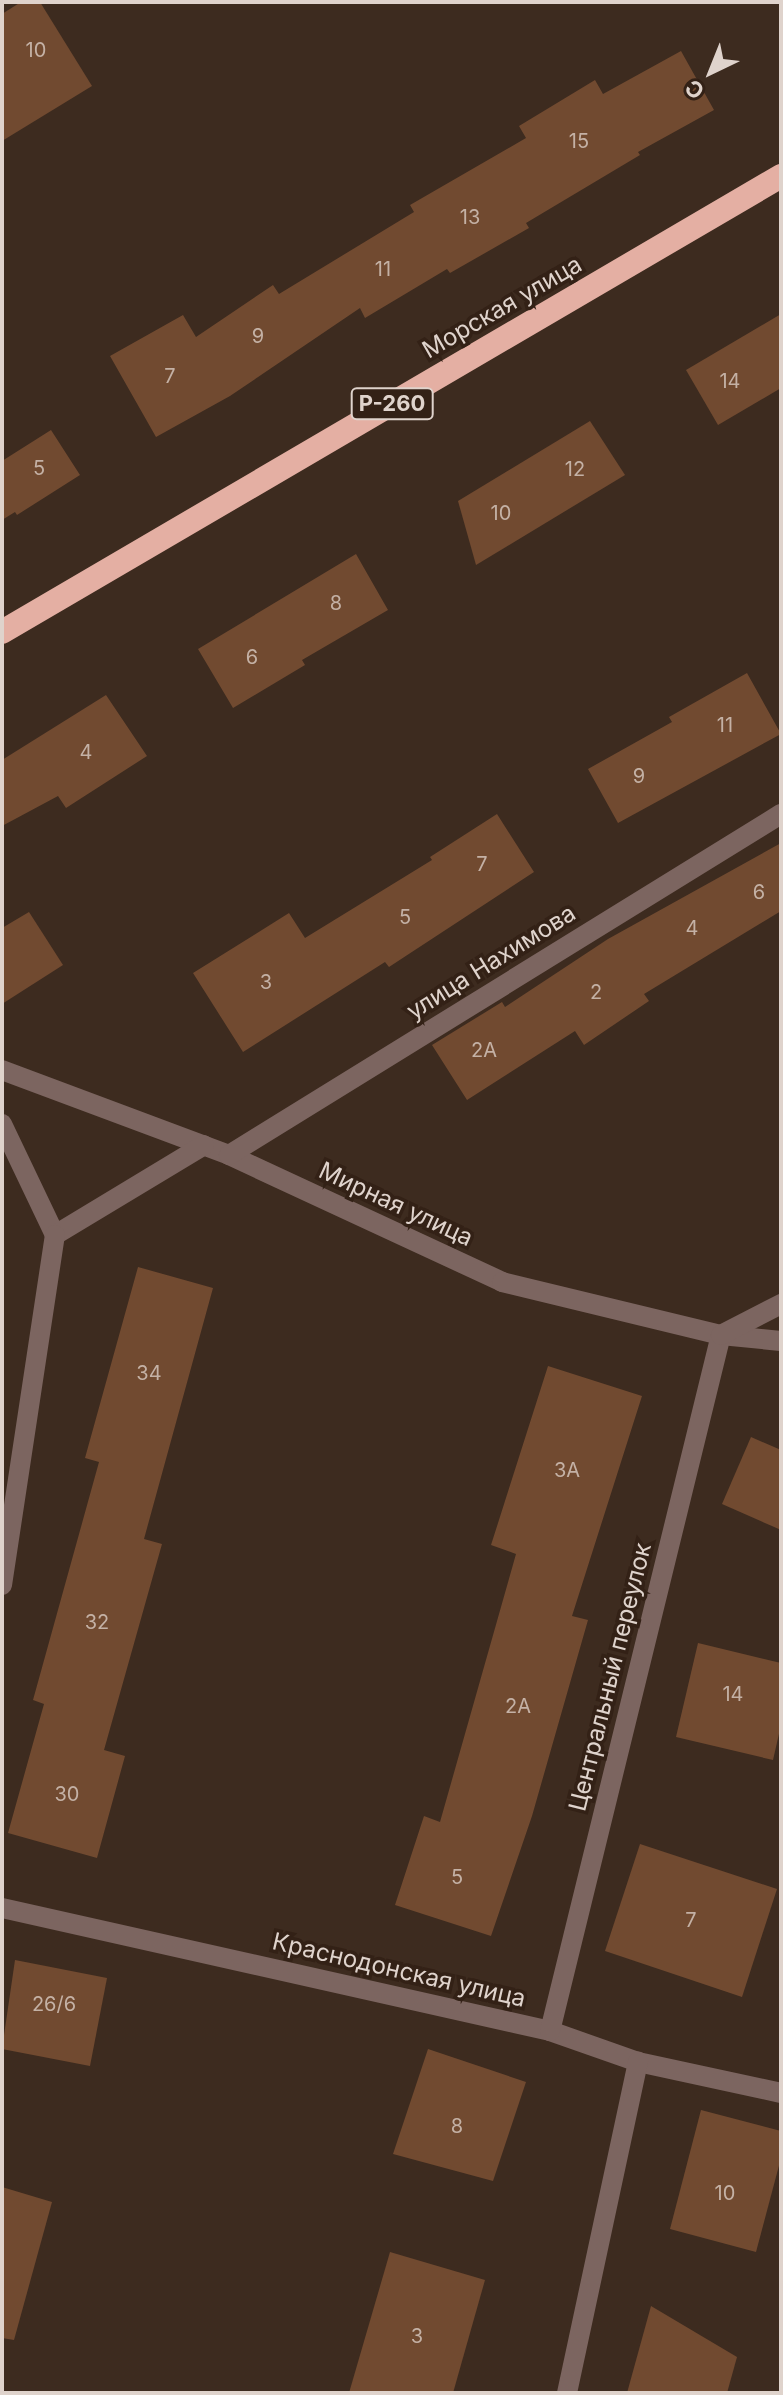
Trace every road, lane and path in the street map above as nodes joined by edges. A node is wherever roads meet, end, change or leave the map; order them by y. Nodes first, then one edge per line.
1 (781, 176) edge
2 (2, 632) edge
3 (781, 814) edge
4 (2, 1070) edge
5 (2, 1124) edge
6 (204, 1145) junction
7 (229, 1155) junction
8 (55, 1235) junction
9 (781, 1304) edge
10 (721, 1335) junction
11 (781, 1341) edge
12 (2, 1585) edge
13 (2, 1908) edge
14 (550, 2031) junction
15 (638, 2062) junction
16 (781, 2093) edge
17 (567, 2393) edge

1 - 2 highway, Морская улица / Р-260
3 - 7 street, улица Нахимова
4 - 6 street, Мирная улица
5 - 8 street
6 - 7 street, Мирная улица
6 - 8 street
7 - 10 street, Мирная улица
8 - 12 street
9 - 10 street
10 - 11 street, Мирная улица
10 - 14 street, Центральный переулок
13 - 14 street, Краснодонская улица
14 - 15 street, Краснодонская улица
15 - 16 street, Краснодонская улица
15 - 17 street

